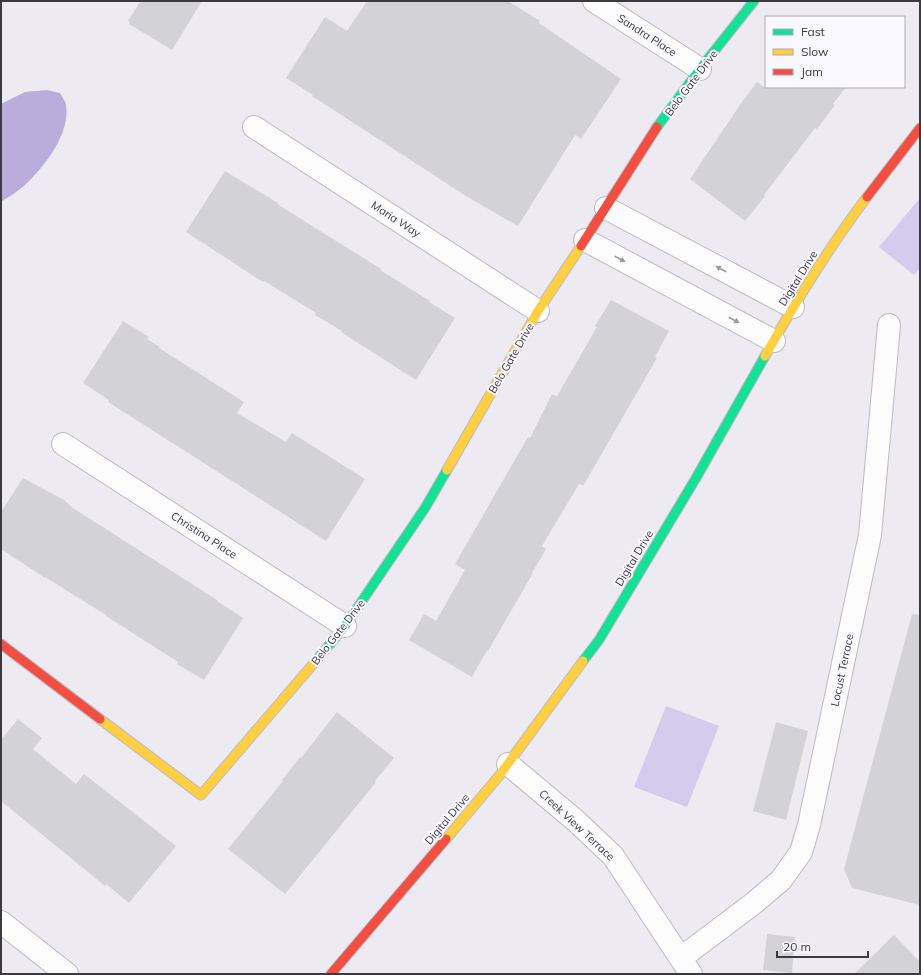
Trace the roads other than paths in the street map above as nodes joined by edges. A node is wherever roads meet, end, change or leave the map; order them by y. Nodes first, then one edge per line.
1 (594, 1) edge
2 (754, 1) edge
3 (700, 69) junction
4 (254, 127) dead end
5 (920, 128) edge
6 (606, 208) junction
7 (586, 240) junction
8 (793, 307) junction
9 (538, 311) junction
10 (888, 325) dead end
11 (774, 341) junction
12 (63, 444) dead end
13 (345, 626) junction
14 (1, 644) edge
15 (508, 764) junction
16 (1, 922) edge
17 (686, 966) edge
18 (67, 974) edge
19 (331, 974) edge

1 - 3 street, Sandra Place
2 - 3 street, Belo Gate Drive
3 - 6 street, Belo Gate Drive
4 - 9 street, Maria Way
5 - 8 street, Digital Drive
6 - 7 street, Belo Gate Drive
8 -> 6 street
7 - 9 street, Belo Gate Drive
7 -> 11 street
8 - 11 street, Digital Drive
9 - 13 street, Belo Gate Drive
10 - 17 street, Locust Terrace
11 - 15 street, Digital Drive
12 - 13 street, Christina Place
13 - 14 street, Belo Gate Drive
15 - 17 street, Creek View Terrace
15 - 19 street, Digital Drive
16 - 18 street

